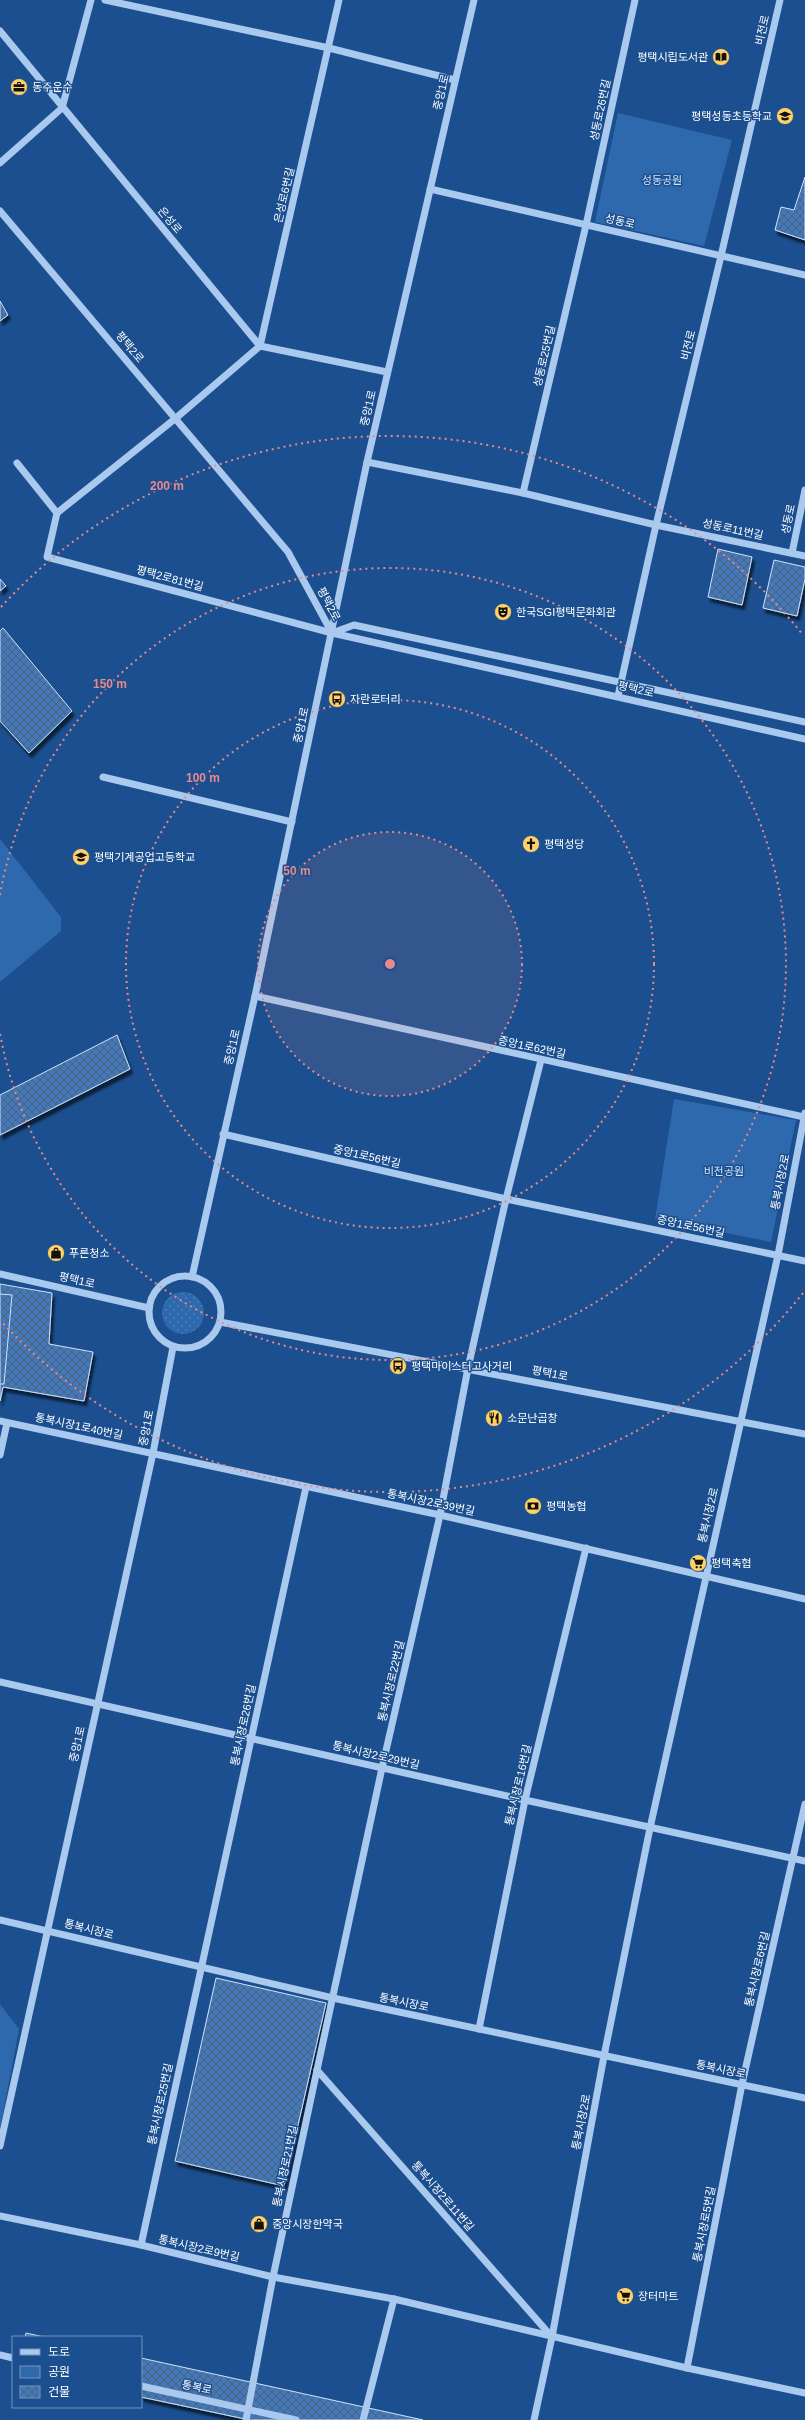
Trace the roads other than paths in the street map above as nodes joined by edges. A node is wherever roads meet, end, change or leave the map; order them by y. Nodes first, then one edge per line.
1 (91, 0) edge
2 (105, 0) edge
3 (339, 0) edge
4 (474, 0) edge
5 (635, 0) edge
6 (780, 0) edge
7 (0, 31) edge
8 (329, 48) junction
9 (455, 80) junction
10 (62, 108) junction
11 (0, 164) edge
12 (430, 189) junction
13 (0, 211) edge
14 (586, 225) junction
15 (721, 256) junction
16 (805, 275) edge
17 (260, 346) junction
18 (387, 372) junction
19 (176, 418) junction
20 (367, 462) junction
21 (17, 463) dead end
22 (805, 490) edge
23 (523, 493) junction
24 (57, 512) junction
25 (656, 525) junction
26 (792, 553) junction
27 (805, 556) edge
28 (332, 633) junction
29 (621, 682) junction
30 (618, 696) junction
31 (805, 722) edge
32 (805, 739) edge
33 (103, 777) dead end
34 (292, 822) junction
35 (255, 996) junction
36 (541, 1060) junction
37 (805, 1115) edge
38 (223, 1134) junction
39 (506, 1199) junction
40 (778, 1255) junction
41 (805, 1261) edge
42 (0, 1274) edge
43 (192, 1276) junction
44 (148, 1308) junction
45 (220, 1322) junction
46 (173, 1347) junction
47 (468, 1368) junction
48 (4, 1422) edge
49 (741, 1422) junction
50 (805, 1434) edge
51 (152, 1453) junction
52 (0, 1455) edge
53 (306, 1487) junction
54 (440, 1515) junction
55 (586, 1548) junction
56 (705, 1575) junction
57 (805, 1599) edge
58 (0, 1682) edge
59 (97, 1703) junction
60 (251, 1737) junction
61 (382, 1768) junction
62 (525, 1800) junction
63 (805, 1804) edge
64 (650, 1828) junction
65 (793, 1858) junction
66 (805, 1861) edge
67 (0, 1920) edge
68 (46, 1930) junction
69 (200, 1968) junction
70 (333, 1998) junction
71 (479, 2029) junction
72 (604, 2056) junction
73 (317, 2070) junction
74 (742, 2084) junction
75 (805, 2098) edge
76 (0, 2146) edge
77 (0, 2216) edge
78 (141, 2245) junction
79 (273, 2277) junction
80 (394, 2299) junction
81 (552, 2337) junction
82 (0, 2355) edge
83 (12, 2358) edge
84 (687, 2368) junction
85 (142, 2386) edge
86 (805, 2393) edge
87 (248, 2410) junction
88 (246, 2420) edge
89 (296, 2420) edge
90 (363, 2420) edge
91 (534, 2420) edge

1 - 10 street
2 - 8 street
3 - 8 street, 은성로6번길
4 - 9 street, 중앙1로
5 - 14 street, 성동로26번길
6 - 15 street, 비전로
7 - 10 street, 은성로
8 - 9 street
8 - 17 street, 은성로6번길
9 - 12 street, 중앙1로
10 - 11 street
10 - 17 street, 은성로
12 - 14 street, 성동로
12 - 18 street, 중앙1로
13 - 19 street, 평택2로
14 - 15 street, 성동로
14 - 23 street, 성동로25번길
15 - 16 street, 성동로
15 - 25 street, 비전로
17 - 18 street
17 - 19 street
18 - 20 street, 중앙1로
19 - 24 street
19 - 28 street, 평택2로
20 - 23 street
20 - 28 street, 중앙1로
21 - 24 street
22 - 26 street, 성동로
23 - 25 street
24 - 28 street, 평택2로81번길
25 - 26 street, 성동로11번길
25 - 29 street, 비전로
26 - 27 street, 성동로11번길
28 - 29 street
28 - 30 street, 평택2로
28 - 34 street, 중앙1로
29 - 30 street, 비전로
29 - 31 street
30 - 32 street, 평택2로
33 - 34 street
34 - 35 street, 중앙1로
35 - 36 street, 중앙1로62번길
35 - 38 street, 중앙1로
36 - 37 street, 중앙1로62번길
36 - 39 street
37 - 40 street, 통복시장2로
38 - 39 street, 중앙1로56번길
38 - 43 street, 중앙1로
39 - 40 street, 중앙1로56번길
39 - 47 street
40 - 41 street
40 - 49 street, 통복시장2로
42 - 44 street, 평택1로
43 - 44 street
43 - 45 street
44 - 46 street
45 - 46 street
45 - 47 street, 평택1로
46 - 51 street, 중앙1로
47 - 49 street, 평택1로
47 - 54 street, 통복시장로22번길
48 - 51 street, 통복시장1로40번길
48 - 52 street
49 - 50 street, 평택1로
49 - 56 street, 통복시장2로
51 - 53 street, 통복시장2로39번길
51 - 59 street, 중앙1로
53 - 54 street, 통복시장2로39번길
53 - 60 street, 통복시장로26번길
54 - 55 street, 통복시장2로39번길
54 - 61 street, 통복시장로22번길
55 - 56 street, 통복시장2로39번길
55 - 62 street, 통복시장로16번길
56 - 57 street
56 - 64 street, 통복시장2로
58 - 59 street, 통복시장2로29번길
59 - 60 street, 통복시장2로29번길
59 - 68 street, 중앙1로
60 - 61 street, 통복시장2로29번길
60 - 69 street, 통복시장로26번길
61 - 62 street, 통복시장2로29번길
61 - 70 street, 통복시장로22번길
62 - 64 street, 통복시장2로29번길
62 - 71 street, 통복시장로16번길
63 - 65 street, 통복시장로6번길
64 - 65 street
64 - 72 street, 통복시장2로
65 - 66 street
65 - 74 street, 통복시장로6번길
67 - 68 street, 통복시장로
68 - 69 street, 통복시장로
68 - 76 street, 중앙1로
69 - 70 street, 통복시장로
69 - 78 street, 통복시장로25번길
70 - 71 street, 통복시장로
70 - 73 street, 통복시장로21번길
71 - 72 street, 통복시장로
72 - 74 street, 통복시장로
72 - 81 street, 통복시장2로
73 - 79 street, 통복시장로21번길
73 - 81 street, 통복시장2로11번길
74 - 75 street, 통복시장로
74 - 84 street, 통복시장로5번길
77 - 78 street, 통복시장2로9번길
78 - 79 street, 통복시장2로9번길
79 - 80 street, 통복시장2로9번길
79 - 87 street, 통복시장로21번길
80 - 81 street, 통복시장2로9번길
80 - 90 street
81 - 84 street
81 - 91 street, 통복시장2로
82 - 83 street
84 - 86 street
85 - 87 street, 통복로
87 - 88 street
87 - 89 street, 통복로

